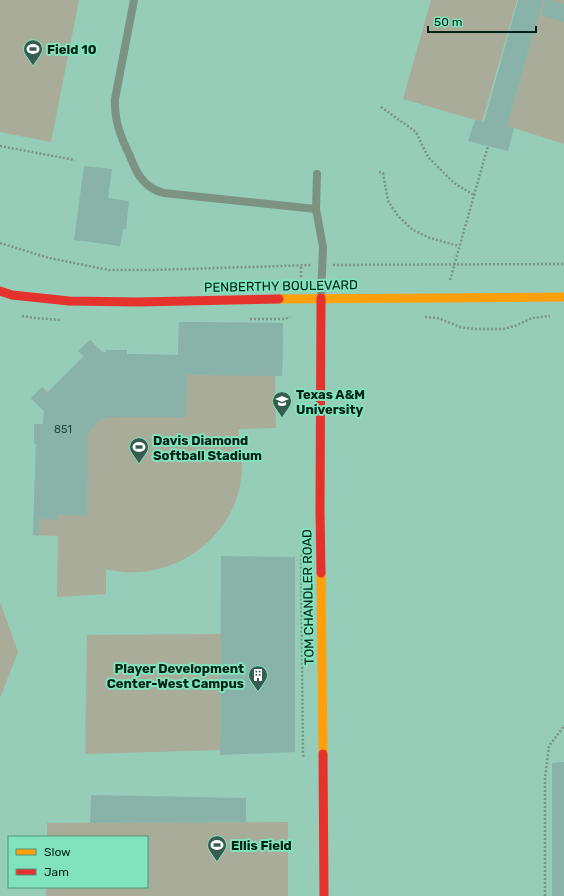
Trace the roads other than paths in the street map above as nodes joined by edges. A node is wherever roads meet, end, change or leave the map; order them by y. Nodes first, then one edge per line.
1 (134, 0) edge
2 (317, 174) dead end
3 (316, 209) junction
4 (0, 291) edge
5 (564, 297) edge
6 (321, 298) junction
7 (324, 896) edge

1 - 3 lane
2 - 3 lane
3 - 6 lane
4 - 6 street, PENBERTHY BOULEVARD
5 - 6 street, PENBERTHY BOULEVARD
6 - 7 street, TOM CHANDLER ROAD

